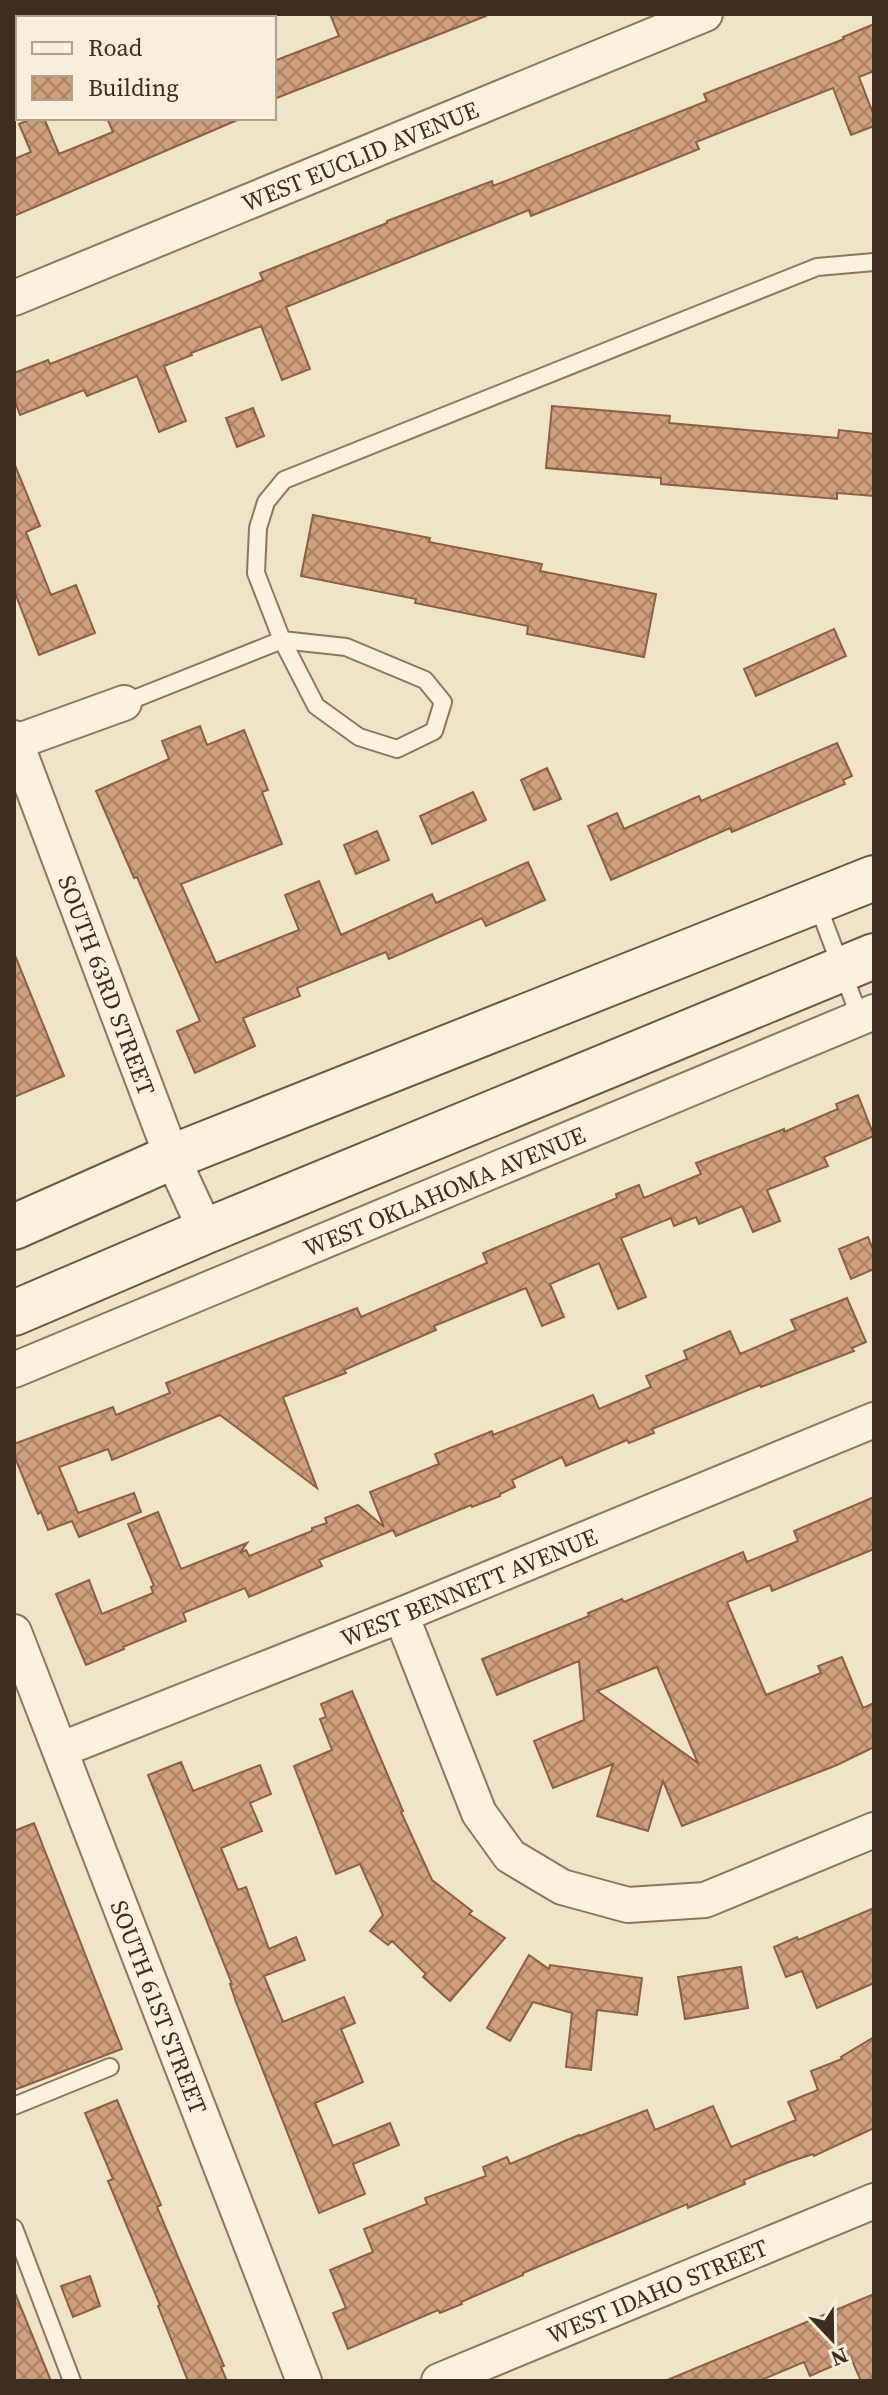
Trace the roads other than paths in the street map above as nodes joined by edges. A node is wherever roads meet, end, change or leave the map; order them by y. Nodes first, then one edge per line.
1 (705, 14) edge
2 (874, 262) edge
3 (14, 298) edge
4 (282, 640) junction
5 (124, 703) joint
6 (15, 740) edge
7 (874, 878) edge
8 (816, 901) junction
9 (859, 962) edge
10 (867, 1015) edge
11 (172, 1157) junction
12 (14, 1227) edge
13 (206, 1231) junction
14 (14, 1313) edge
15 (14, 1370) edge
16 (874, 1420) edge
17 (401, 1615) junction
18 (18, 1652) edge
19 (60, 1750) junction
20 (874, 1830) edge
21 (110, 2067) dead end
22 (14, 2106) edge
23 (874, 2201) edge
24 (14, 2228) edge
25 (72, 2381) edge
26 (304, 2381) edge
27 (439, 2381) edge

1 - 3 street, WEST EUCLID AVENUE
2 - 4 lane
4 - 4 lane
4 - 5 lane
5 - 6 street
6 - 11 street, SOUTH 63RD STREET
7 - 8 main road
8 - 9 lane
8 - 11 main road
9 - 10 lane
9 - 13 main road
10 - 15 street, WEST OKLAHOMA AVENUE
11 - 12 main road
11 - 13 street, SOUTH 63RD STREET
13 - 14 main road
16 - 17 street, WEST BENNETT AVENUE
17 - 19 street, WEST BENNETT AVENUE
17 - 20 street
18 - 19 street, SOUTH 61ST STREET
19 - 26 street, SOUTH 61ST STREET
21 - 22 lane
23 - 27 street, WEST IDAHO STREET
24 - 25 lane

